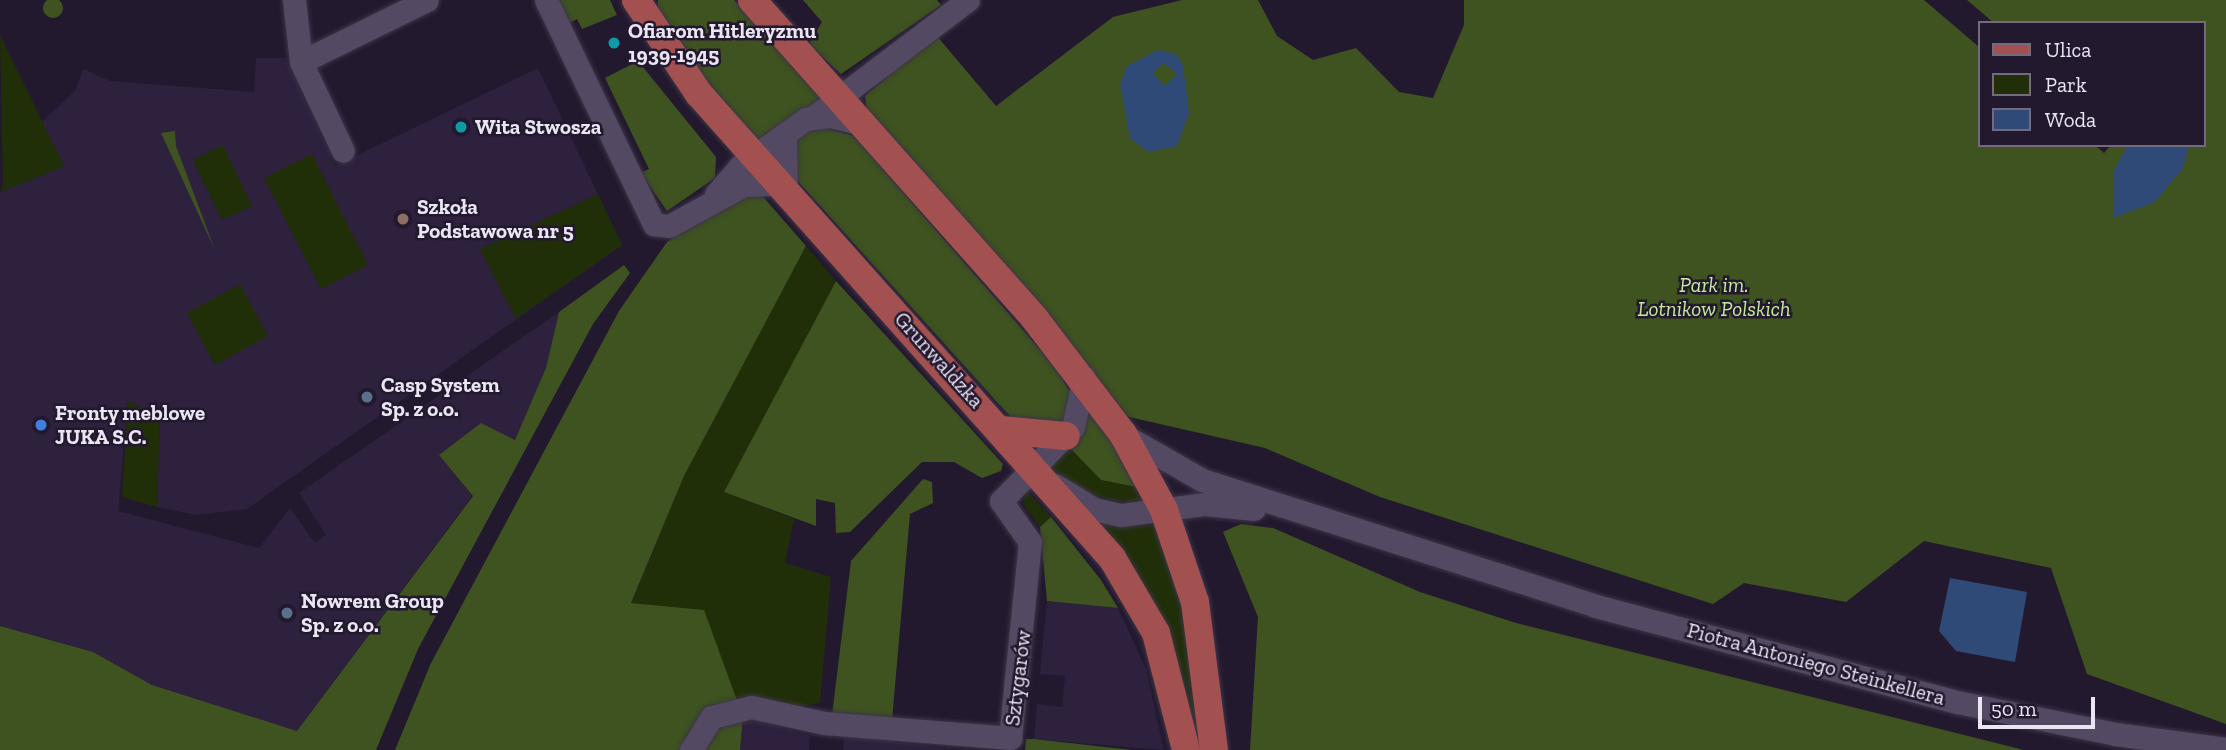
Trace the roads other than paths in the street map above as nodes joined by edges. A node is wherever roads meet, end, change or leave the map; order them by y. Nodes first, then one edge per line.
1 (294, 0) edge
2 (427, 0) edge
3 (546, 0) edge
4 (636, 0) edge
5 (752, 0) edge
6 (968, 0) edge
7 (301, 62) junction
8 (841, 97) junction
9 (815, 116) junction
10 (866, 125) junction
11 (785, 135) junction
12 (343, 151) dead end
13 (754, 156) junction
14 (783, 187) junction
15 (715, 197) junction
16 (1084, 377) junction
17 (1001, 430) junction
18 (1123, 434) junction
19 (1066, 436) junction
20 (1035, 467) junction
21 (1164, 510) junction
22 (1452, 562) junction
23 (2226, 749) edge
24 (691, 750) edge
25 (1186, 750) edge
26 (1214, 750) edge

1 - 7 street
2 - 7 street
3 - 15 street
4 - 13 main road, Grunwaldzka
5 - 8 main road
6 - 8 street
7 - 12 street
8 - 9 street
8 - 10 main road
9 - 10 street
9 - 11 street
10 - 16 main road
11 - 13 street
11 - 14 street
13 - 14 main road, Grunwaldzka
13 - 15 street
14 - 15 street
14 - 17 main road, Grunwaldzka
16 - 18 main road
16 - 19 street
17 - 19 main road
17 - 20 main road, Grunwaldzka
18 - 21 main road
18 - 22 street, Piotra Antoniego Steinkellera
19 - 20 street
20 - 21 street, Piotra Antoniego Steinkellera
20 - 24 street, Sztygarów
20 - 25 main road, Grunwaldzka
21 - 22 street, Piotra Antoniego Steinkellera
21 - 26 main road
22 - 23 street, Piotra Antoniego Steinkellera

